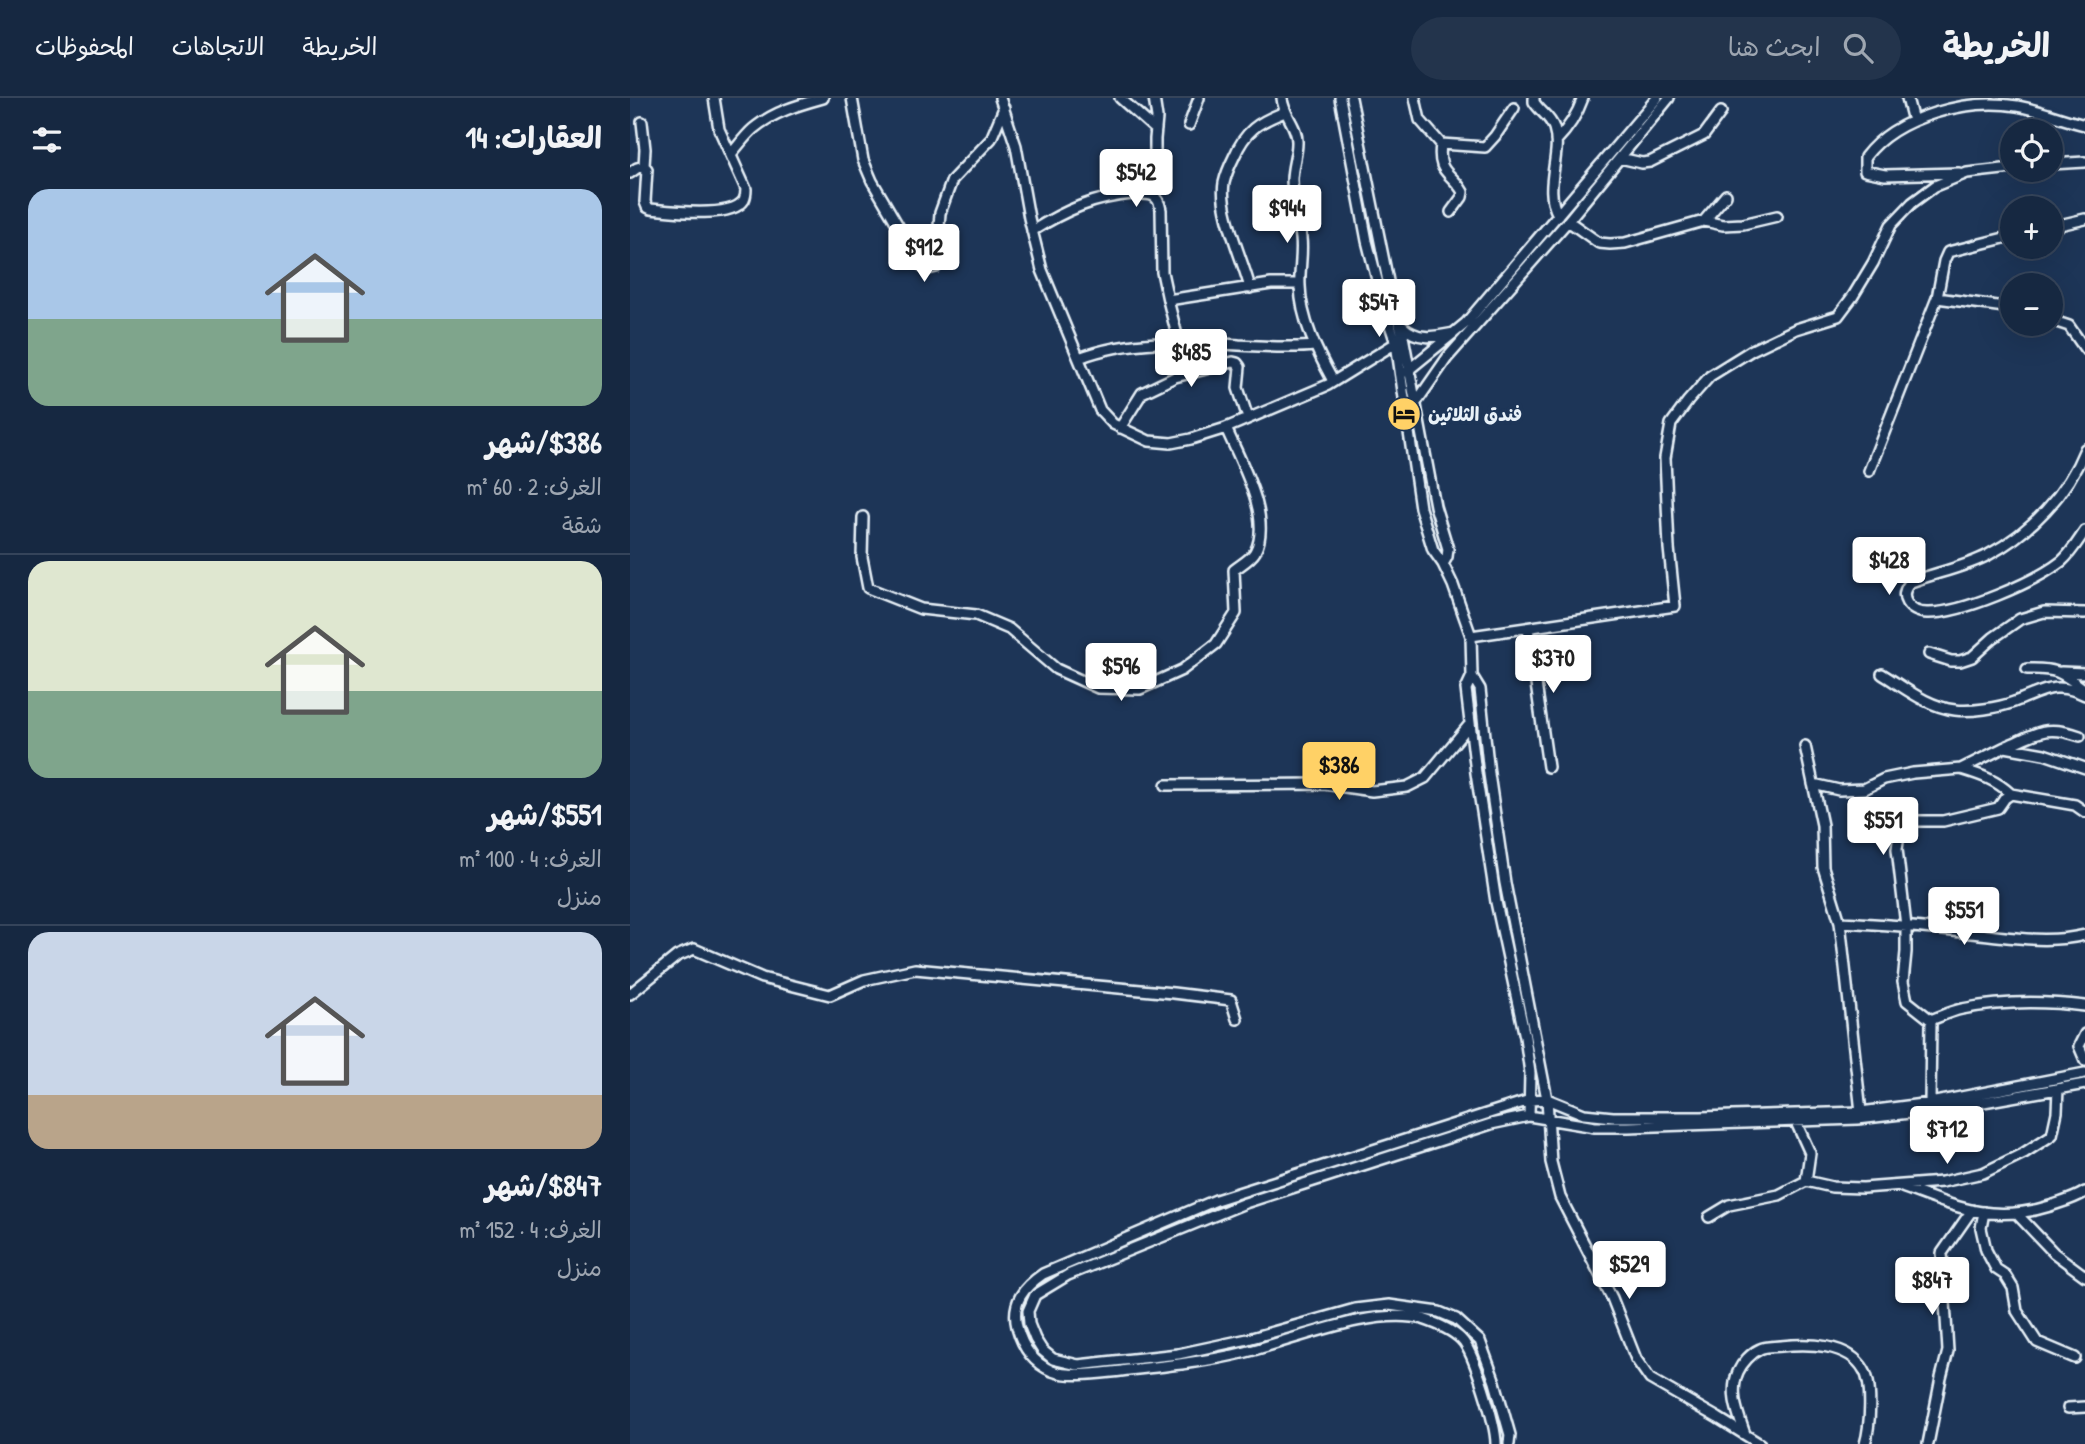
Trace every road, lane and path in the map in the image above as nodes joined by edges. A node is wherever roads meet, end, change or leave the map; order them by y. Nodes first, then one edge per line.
1 (714, 98) edge
2 (823, 98) edge
3 (852, 98) edge
4 (1000, 98) edge
5 (1120, 98) edge
6 (1154, 98) edge
7 (1199, 98) edge
8 (1282, 98) edge
9 (1340, 98) edge
10 (1351, 98) edge
11 (1415, 98) edge
12 (1534, 98) edge
13 (1583, 98) edge
14 (1657, 98) edge
15 (1669, 98) edge
16 (1907, 98) edge
17 (1997, 101) edge
18 (1004, 108) junction
19 (1514, 108) dead end
20 (1285, 112) junction
21 (1721, 112) dead end
22 (1913, 121) junction
23 (642, 122) dead end
24 (1189, 125) dead end
25 (2085, 125) edge
26 (1156, 130) junction
27 (1556, 141) junction
28 (1441, 144) junction
29 (731, 154) junction
30 (1620, 158) junction
31 (2085, 162) edge
32 (2063, 163) edge
33 (644, 166) junction
34 (2000, 169) edge
35 (630, 173) edge
36 (1968, 173) junction
37 (1726, 195) dead end
38 (1155, 196) junction
39 (1451, 212) dead end
40 (1558, 215) junction
41 (1777, 216) dead end
42 (2085, 219) edge
43 (1568, 220) junction
44 (1704, 221) junction
45 (2063, 224) edge
46 (1032, 231) junction
47 (2000, 239) edge
48 (1300, 284) junction
49 (1250, 288) junction
50 (1937, 298) junction
51 (1168, 300) junction
52 (2000, 306) edge
53 (1399, 323) junction
54 (2063, 324) edge
55 (1455, 333) junction
56 (1399, 340) junction
57 (1179, 344) junction
58 (1314, 346) junction
59 (2085, 349) edge
60 (1079, 358) junction
61 (1405, 373) junction
62 (1333, 381) junction
63 (1416, 403) junction
64 (1407, 413) junction
65 (1248, 418) junction
66 (1120, 428) junction
67 (1226, 428) junction
68 (2085, 449) edge
69 (1869, 471) dead end
70 (863, 517) dead end
71 (2085, 531) edge
72 (1443, 564) junction
73 (2085, 613) edge
74 (1528, 628) junction
75 (1471, 636) junction
76 (1929, 654) dead end
77 (2026, 669) dead end
78 (2061, 672) junction
79 (2085, 673) edge
80 (1882, 674) dead end
81 (1472, 676) junction
82 (2085, 693) edge
83 (1470, 724) junction
84 (2080, 736) dead end
85 (1805, 746) dead end
86 (2005, 747) junction
87 (1548, 766) dead end
88 (2085, 768) edge
89 (1961, 769) junction
90 (1813, 784) junction
91 (1166, 785) dead end
92 (2011, 794) junction
93 (2085, 812) edge
94 (1840, 922) junction
95 (1906, 926) junction
96 (2085, 934) edge
97 (630, 994) edge
98 (2085, 1006) edge
99 (1237, 1019) dead end
100 (1931, 1020) junction
101 (2085, 1034) edge
102 (2085, 1060) edge
103 (2085, 1073) edge
104 (2085, 1084) edge
105 (2058, 1089) junction
106 (1547, 1099) junction
107 (1530, 1100) junction
108 (1930, 1103) junction
109 (1861, 1112) junction
110 (1529, 1116) junction
111 (1548, 1118) junction
112 (1795, 1119) junction
113 (1806, 1181) junction
114 (1898, 1185) junction
115 (2085, 1192) edge
116 (1972, 1210) junction
117 (1984, 1212) junction
118 (2016, 1213) junction
119 (1709, 1217) dead end
120 (2085, 1276) edge
121 (2075, 1358) dead end
122 (2085, 1406) edge
123 (2068, 1408) dead end
124 (1745, 1434) junction
125 (1496, 1444) edge
126 (1509, 1444) edge
127 (1760, 1444) edge
128 (1865, 1444) edge
129 (1928, 1444) edge

1 - 29 street
2 - 29 street
3 - 18 street
4 - 18 street
5 - 26 street
6 - 26 street
7 - 24 street
8 - 20 street
9 - 56 street
10 - 53 street
11 - 28 street
12 - 27 street
13 - 27 street
14 - 40 street
15 - 30 street
16 - 22 street
17 - 22 street
17 - 25 street
18 - 46 street
19 - 28 street
20 - 48 street
20 - 49 street
21 - 30 street
22 - 36 street
23 - 33 street
26 - 38 street
27 - 40 street
28 - 39 street
29 - 33 street
30 - 43 street
31 - 32 street
33 - 35 street
34 - 36 street
36 - 74 street
37 - 44 street
38 - 46 street
38 - 51 street
40 - 55 street
41 - 44 street
42 - 45 street
43 - 44 street
43 - 63 street
46 - 60 street
47 - 50 street
48 - 49 street
48 - 58 street
49 - 51 street
50 - 52 street
50 - 69 street
51 - 57 street
53 - 55 street
53 - 56 street
54 - 59 street
55 - 61 street
56 - 61 street
56 - 62 street
57 - 58 street
57 - 60 street
58 - 62 street
60 - 66 street
61 - 63 street
61 - 64 street
62 - 65 street
63 - 64 street
63 - 72 street
64 - 72 street
65 - 66 street
65 - 67 street
66 - 67 street
67 - 70 street
68 - 71 street
72 - 75 street
73 - 76 street
74 - 75 street
74 - 87 street
75 - 81 street
77 - 78 street
78 - 79 street
78 - 82 street
80 - 82 street
81 - 83 street
81 - 106 street
83 - 91 street
83 - 107 street
84 - 86 street
85 - 90 street
86 - 88 street
86 - 89 street
89 - 90 street
89 - 92 street
90 - 94 street
92 - 93 street
92 - 95 street
94 - 95 street
94 - 109 street
95 - 96 street
95 - 100 street
97 - 99 street
98 - 100 street
100 - 108 street
101 - 102 street
103 - 108 street
104 - 105 street
105 - 112 street
105 - 114 street
106 - 107 street
106 - 111 street
106 - 112 street
107 - 110 street
107 - 125 street
108 - 109 street
109 - 112 street
110 - 111 street
110 - 126 street
111 - 112 street
111 - 124 street
112 - 113 street
113 - 114 street
113 - 119 street
114 - 116 street
115 - 118 street
116 - 117 street
116 - 129 street
117 - 118 street
117 - 121 street
118 - 120 street
122 - 123 street
124 - 127 street
124 - 128 street

